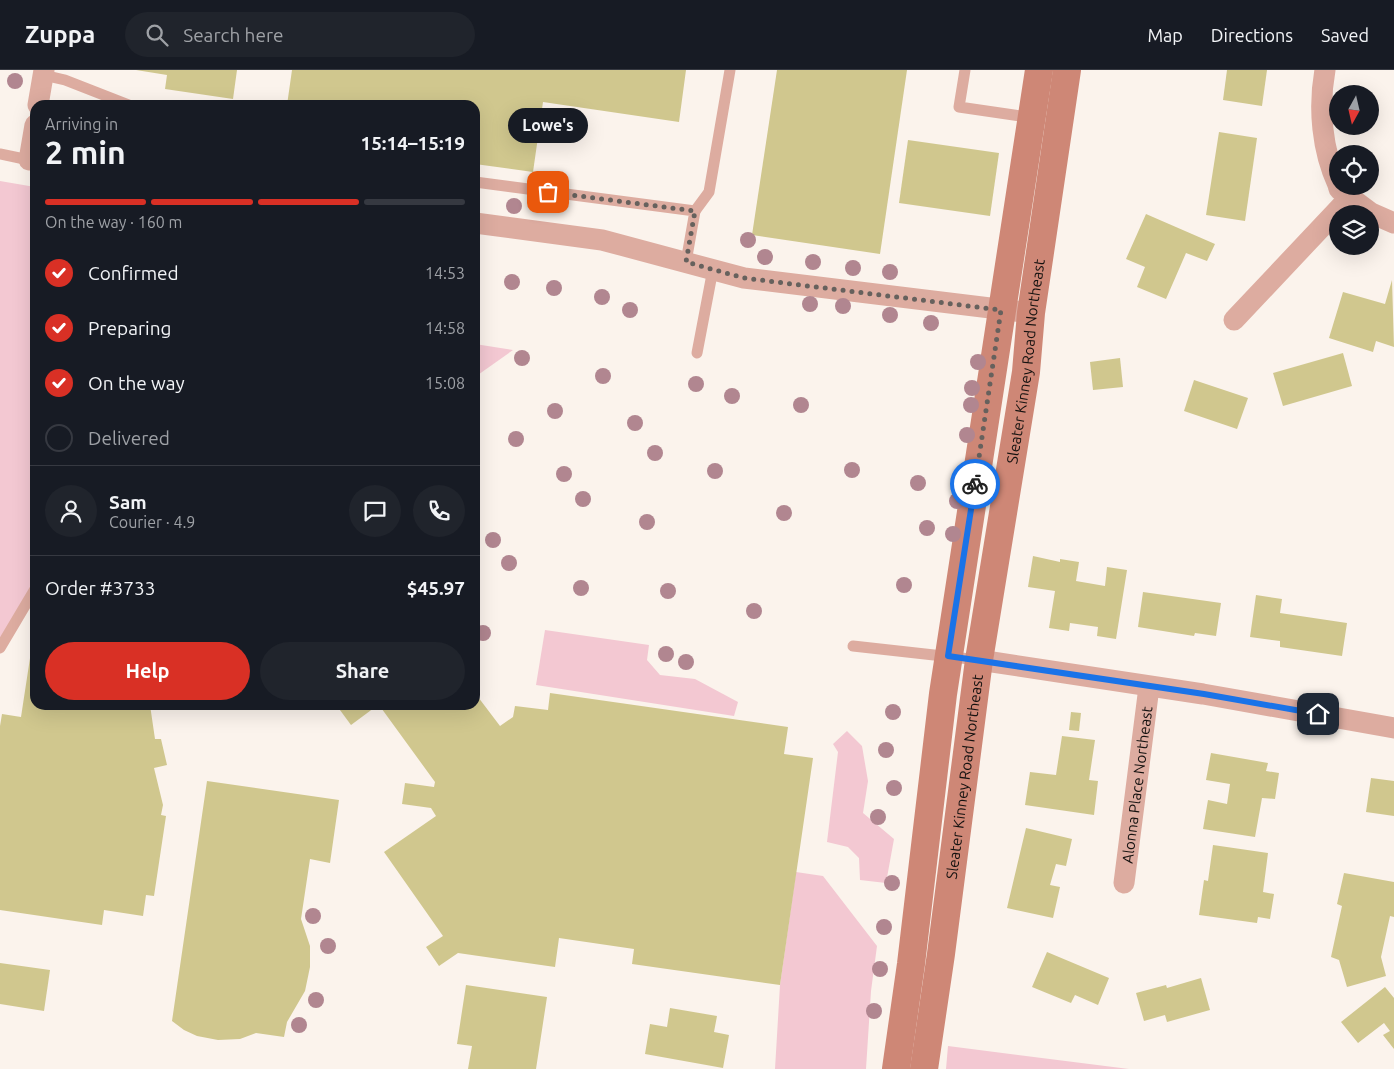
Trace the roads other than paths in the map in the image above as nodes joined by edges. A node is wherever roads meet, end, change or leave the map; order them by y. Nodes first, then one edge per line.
1 (730, 70) edge
2 (964, 70) edge
3 (1039, 70) edge
4 (1067, 70) edge
5 (1325, 70) edge
6 (44, 72) edge
7 (39, 100) edge
8 (116, 100) edge
9 (1046, 120) junction
10 (0, 154) edge
11 (30, 160) edge
12 (1329, 166) edge
13 (480, 183) edge
14 (1338, 195) edge
15 (1348, 195) edge
16 (695, 211) junction
17 (1394, 223) edge
18 (480, 224) edge
19 (686, 262) junction
20 (713, 269) junction
21 (1001, 310) junction
22 (1031, 312) junction
23 (1234, 320) dead end
24 (697, 353) dead end
25 (30, 597) edge
26 (853, 646) dead end
27 (0, 648) edge
28 (948, 656) junction
29 (979, 660) junction
30 (1149, 687) junction
31 (1394, 728) edge
32 (1124, 883) dead end
33 (896, 1069) edge
34 (924, 1069) edge

1 - 16 lane
2 - 9 lane
3 - 9 street, Sleater Kinney Road Northeast
4 - 9 street, Sleater Kinney Road Northeast
5 - 12 street
6 - 7 street
6 - 8 lane
9 - 21 street, Sleater Kinney Road Northeast
9 - 22 street, Sleater Kinney Road Northeast
10 - 11 lane
13 - 16 lane
14 - 23 street
15 - 17 street
16 - 19 lane
18 - 19 street
19 - 20 street
20 - 21 street
20 - 24 lane
21 - 22 street
21 - 28 street, Sleater Kinney Road Northeast
22 - 29 street, Sleater Kinney Road Northeast
25 - 27 lane
26 - 28 lane
28 - 29 lane
28 - 33 street, Sleater Kinney Road Northeast
29 - 30 street
29 - 34 street, Sleater Kinney Road Northeast
30 - 31 street
30 - 32 street, Alonna Place Northeast

